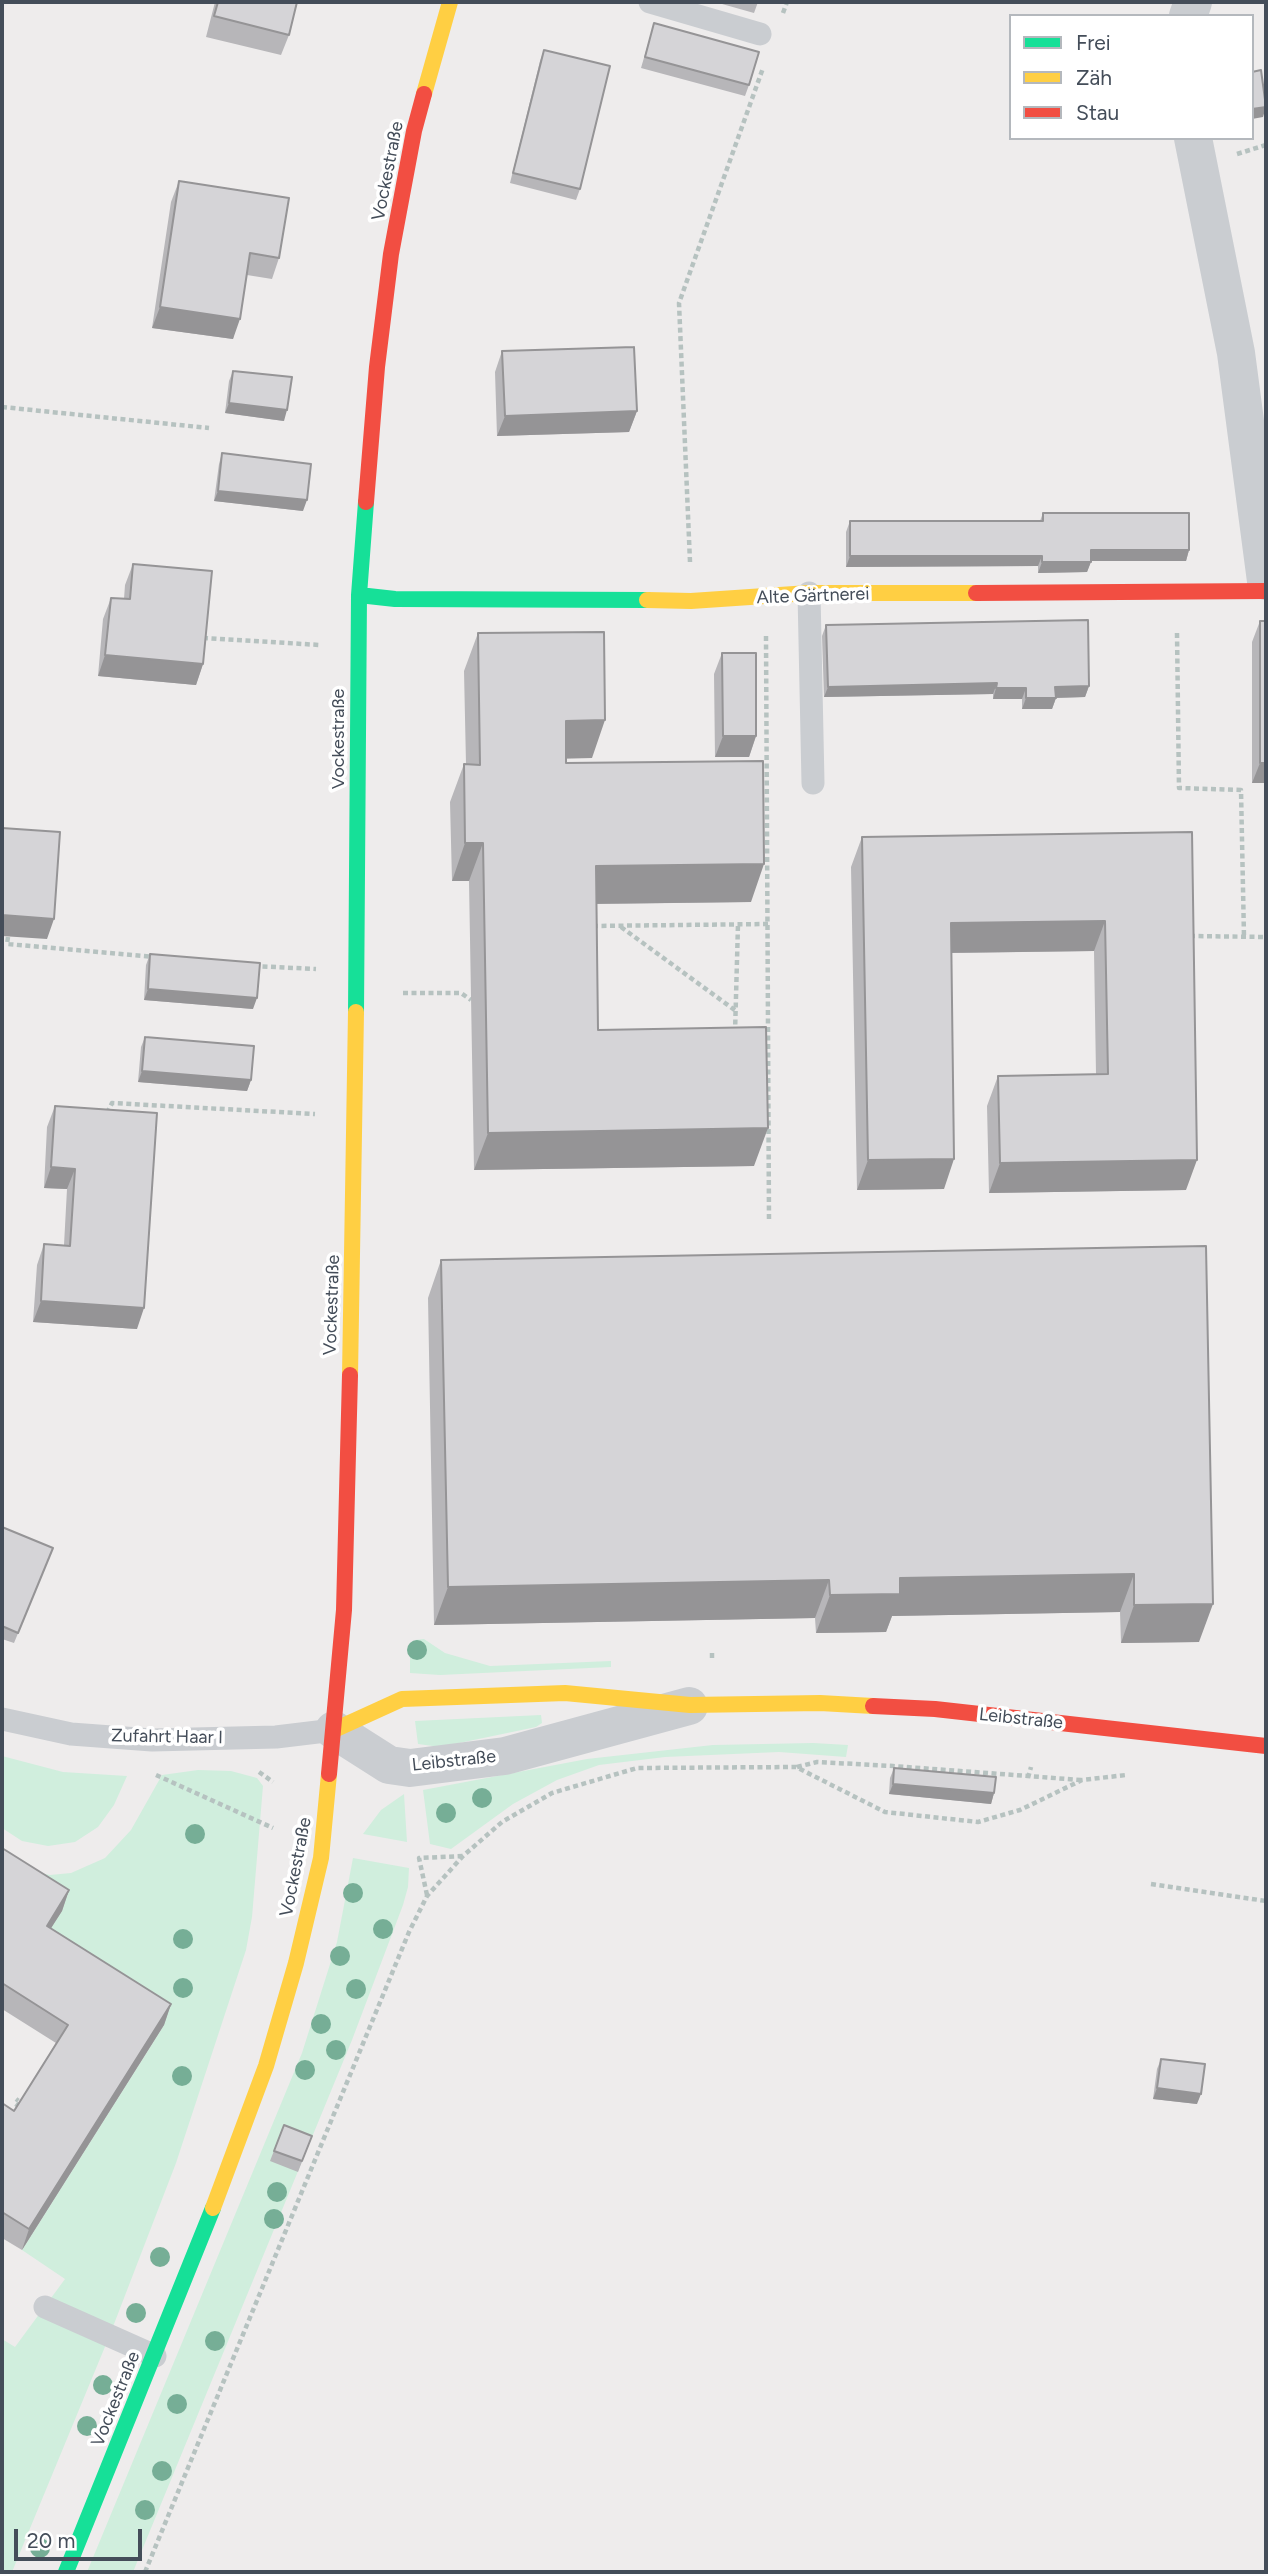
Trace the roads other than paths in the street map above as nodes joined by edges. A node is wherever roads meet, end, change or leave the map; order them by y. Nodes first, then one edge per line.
1 (450, 2) edge
2 (650, 2) edge
3 (769, 30) road end
4 (1192, 140) edge
5 (1266, 582) edge
6 (1266, 591) edge
7 (809, 593) junction
8 (359, 595) junction
9 (813, 783) dead end
10 (690, 1705) junction
11 (2, 1719) edge
12 (334, 1730) junction
13 (1266, 1745) edge
14 (45, 2307) dead end
15 (155, 2356) junction
16 (66, 2572) edge

1 - 8 main road, Vockestraße
2 - 3 lane
4 - 5 street
6 - 7 main road, Alte Gärtnerei
7 - 8 main road, Alte Gärtnerei
7 - 9 lane
8 - 12 main road, Vockestraße
10 - 12 main road, Leibstraße
10 - 12 street, Leibstraße
10 - 13 main road, Leibstraße
11 - 12 lane, Zufahrt Haar I
12 - 15 main road, Vockestraße
14 - 15 lane
15 - 16 main road, Vockestraße

